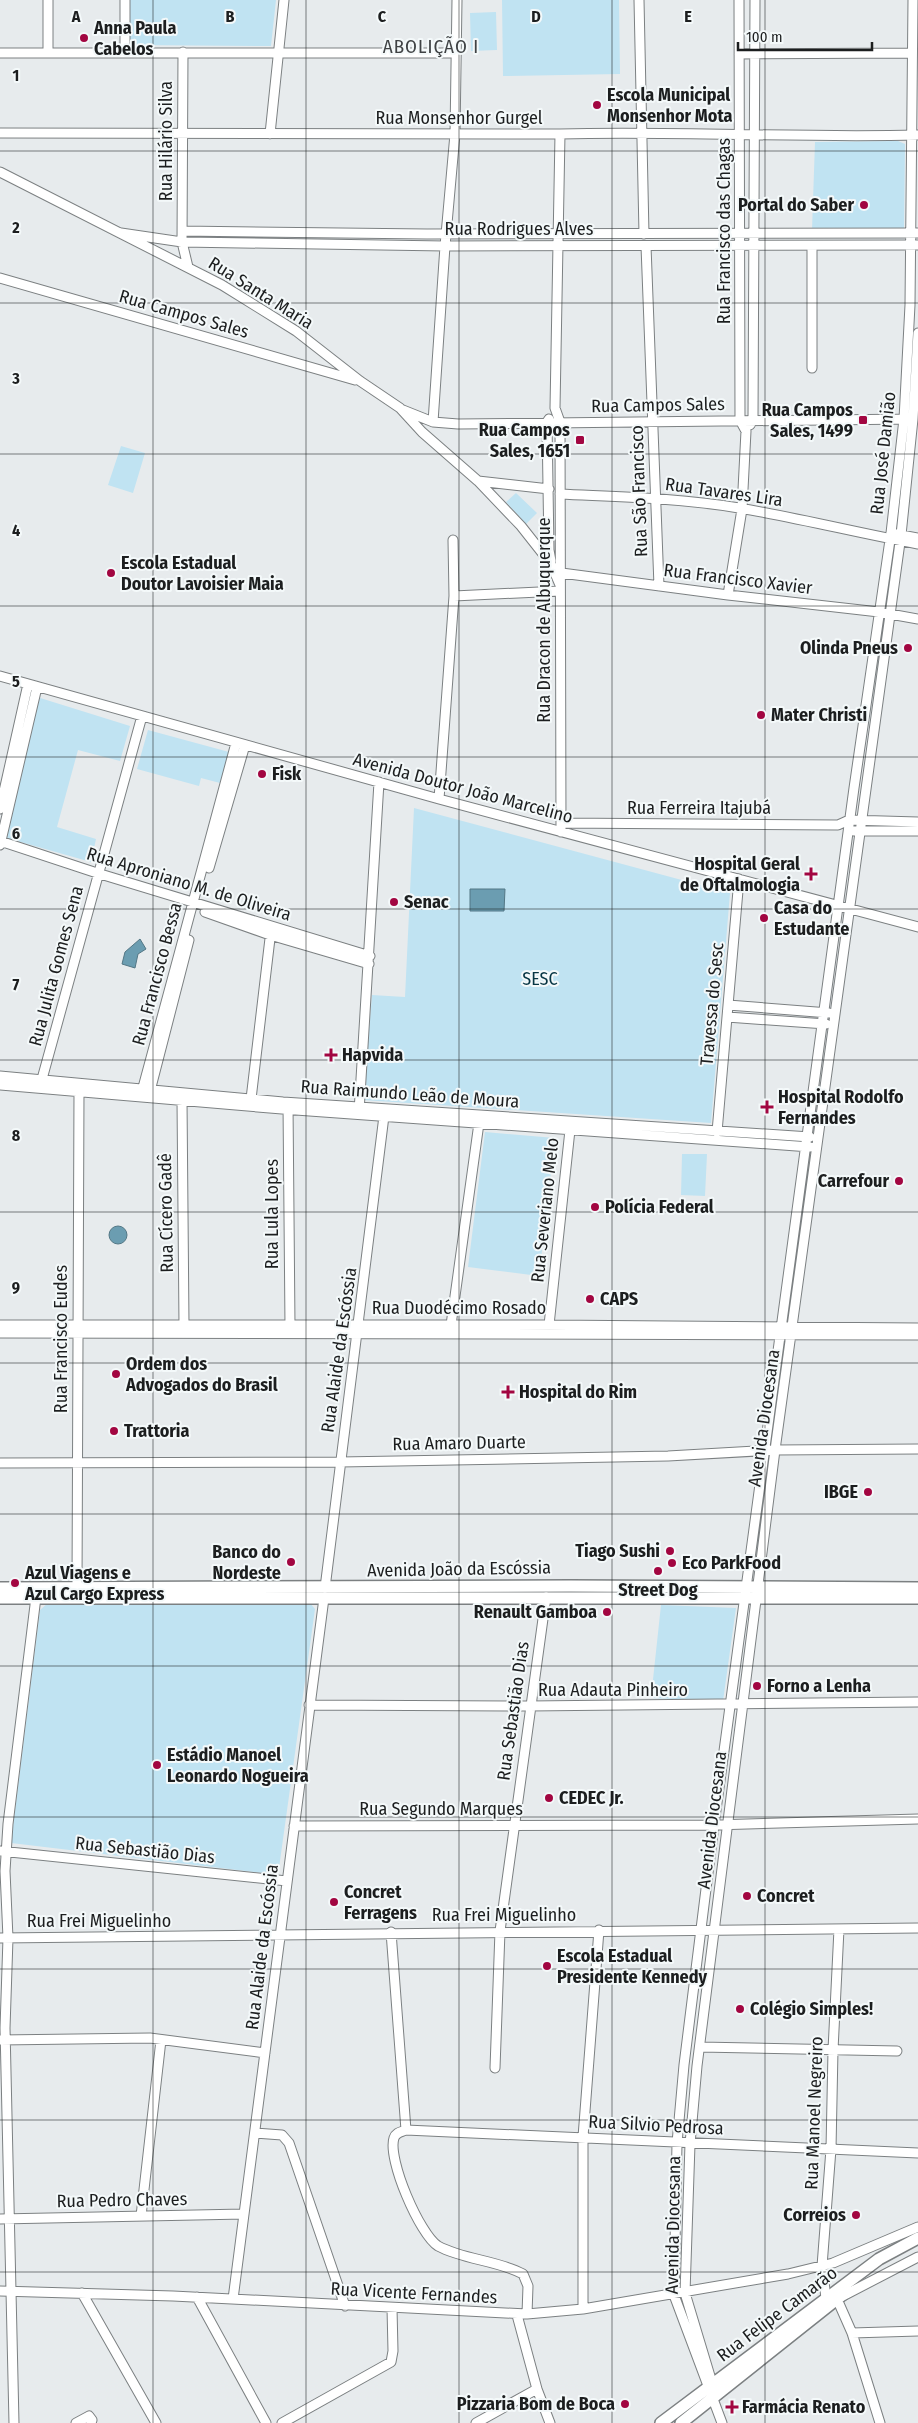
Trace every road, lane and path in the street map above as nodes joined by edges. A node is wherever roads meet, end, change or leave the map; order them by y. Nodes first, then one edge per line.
1 (48, 0) edge
2 (125, 0) edge
3 (284, 0) edge
4 (456, 0) edge
5 (639, 0) edge
6 (739, 0) edge
7 (755, 0) edge
8 (913, 0) edge
9 (48, 52) junction
10 (125, 52) junction
11 (183, 52) junction
12 (278, 52) junction
13 (456, 52) junction
14 (0, 53) edge
15 (912, 53) junction
16 (739, 54) junction
17 (755, 55) junction
18 (0, 132) edge
19 (643, 132) junction
20 (183, 134) junction
21 (270, 134) junction
22 (455, 134) junction
23 (560, 134) junction
24 (754, 134) junction
25 (740, 135) junction
26 (915, 135) edge
27 (0, 172) edge
28 (182, 231) junction
29 (121, 233) junction
30 (914, 233) edge
31 (446, 234) junction
32 (558, 234) junction
33 (644, 234) junction
34 (740, 234) junction
35 (752, 234) junction
36 (182, 242) junction
37 (445, 246) junction
38 (558, 246) junction
39 (646, 246) junction
40 (740, 246) junction
41 (752, 246) junction
42 (812, 246) junction
43 (914, 246) edge
44 (188, 267) junction
45 (0, 278) edge
46 (918, 333) edge
47 (812, 368) dead end
48 (360, 381) junction
49 (400, 408) junction
50 (555, 408) junction
51 (912, 419) edge
52 (740, 420) junction
53 (754, 420) junction
54 (653, 421) junction
55 (433, 422) junction
56 (547, 422) junction
57 (560, 422) junction
58 (746, 431) junction
59 (478, 482) junction
60 (548, 489) junction
61 (560, 494) junction
62 (656, 499) junction
63 (742, 509) junction
64 (887, 536) junction
65 (901, 538) junction
66 (918, 538) edge
67 (453, 540) dead end
68 (918, 544) edge
69 (555, 569) junction
70 (659, 586) junction
71 (560, 588) junction
72 (728, 595) junction
73 (454, 596) junction
74 (879, 612) junction
75 (890, 613) junction
76 (918, 619) edge
77 (0, 676) edge
78 (32, 685) junction
79 (142, 716) junction
80 (241, 744) junction
81 (379, 782) junction
82 (439, 799) junction
83 (0, 809) edge
84 (3, 818) edge
85 (849, 820) junction
86 (861, 820) junction
87 (918, 822) edge
88 (838, 825) junction
89 (561, 828) junction
90 (849, 830) junction
91 (918, 831) edge
92 (860, 832) junction
93 (0, 843) edge
94 (97, 876) junction
95 (739, 879) junction
96 (838, 905) junction
97 (196, 906) junction
98 (848, 908) junction
99 (918, 927) edge
100 (271, 931) junction
101 (369, 960) junction
102 (728, 1005) junction
103 (823, 1012) junction
104 (835, 1013) junction
105 (727, 1018) junction
106 (822, 1023) junction
107 (833, 1024) junction
108 (0, 1076) edge
109 (42, 1080) junction
110 (0, 1085) edge
111 (79, 1091) junction
112 (145, 1093) junction
113 (251, 1099) junction
114 (182, 1100) junction
115 (288, 1106) junction
116 (359, 1111) junction
117 (384, 1116) junction
118 (478, 1123) junction
119 (570, 1130) junction
120 (717, 1132) junction
121 (806, 1142) junction
122 (817, 1143) junction
123 (0, 1325) edge
124 (184, 1325) junction
125 (451, 1325) junction
126 (549, 1325) junction
127 (290, 1326) junction
128 (918, 1328) edge
129 (77, 1329) junction
130 (359, 1329) junction
131 (780, 1330) junction
132 (792, 1331) junction
133 (0, 1333) edge
134 (918, 1335) edge
135 (918, 1449) edge
136 (775, 1450) junction
137 (765, 1451) junction
138 (340, 1462) junction
139 (0, 1463) edge
140 (77, 1463) junction
141 (0, 1588) edge
142 (77, 1588) junction
143 (918, 1588) edge
144 (325, 1593) junction
145 (752, 1593) junction
146 (36, 1597) junction
147 (546, 1597) junction
148 (0, 1598) edge
149 (918, 1598) edge
150 (918, 1702) edge
151 (309, 1705) junction
152 (731, 1705) junction
153 (743, 1705) junction
154 (529, 1706) junction
155 (918, 1819) edge
156 (514, 1824) junction
157 (714, 1825) junction
158 (728, 1825) junction
159 (294, 1826) junction
160 (3, 1851) edge
161 (287, 1881) junction
162 (918, 1928) edge
163 (702, 1929) junction
164 (715, 1929) junction
165 (839, 1929) junction
166 (599, 1930) junction
167 (500, 1931) junction
168 (391, 1932) junction
169 (281, 1935) junction
170 (4, 1938) edge
171 (3, 2040) edge
172 (161, 2040) junction
173 (700, 2047) junction
174 (833, 2050) junction
175 (897, 2051) dead end
176 (265, 2053) junction
177 (684, 2065) junction
178 (697, 2066) junction
179 (495, 2068) dead end
180 (406, 2130) junction
181 (255, 2133) junction
182 (583, 2138) junction
183 (677, 2143) junction
184 (690, 2144) junction
185 (831, 2149) junction
186 (918, 2153) edge
187 (244, 2214) junction
188 (141, 2216) junction
189 (0, 2219) edge
190 (10, 2219) junction
191 (918, 2227) edge
192 (918, 2238) edge
193 (918, 2246) edge
194 (866, 2249) junction
195 (902, 2250) junction
196 (918, 2257) edge
197 (879, 2259) junction
198 (822, 2266) junction
199 (0, 2291) edge
200 (12, 2291) junction
201 (82, 2293) junction
202 (685, 2293) junction
203 (674, 2294) junction
204 (197, 2297) junction
205 (831, 2298) junction
206 (233, 2299) junction
207 (345, 2306) junction
208 (392, 2308) junction
209 (583, 2309) junction
210 (527, 2314) junction
211 (517, 2315) junction
212 (918, 2331) edge
213 (852, 2333) junction
214 (537, 2388) junction
215 (712, 2390) junction
216 (14, 2423) edge
217 (76, 2423) edge
218 (91, 2423) edge
219 (156, 2423) edge
220 (266, 2423) edge
221 (282, 2423) edge
222 (476, 2423) edge
223 (550, 2423) edge
224 (661, 2423) edge
225 (681, 2423) edge
226 (722, 2423) edge
227 (880, 2423) edge

1 - 9 street
2 - 10 street
3 - 12 street
4 - 13 street
5 - 19 street
6 - 16 street, Rua Francisco das Chagas
7 - 17 street, Rua Francisco das Chagas
8 - 15 street, Rua José Damião
9 - 10 street
9 - 14 street
10 - 11 street
11 - 12 street
11 - 20 street, Rua Hilário Silva
12 - 13 street
12 - 21 street
13 - 22 street
15 - 17 street
15 - 26 street, Rua José Damião
16 - 17 street
16 - 25 street, Rua Francisco das Chagas
17 - 24 street, Rua Francisco das Chagas
18 - 20 street, Rua Monsenhor Gurgel
19 - 23 street, Rua Monsenhor Gurgel
19 - 25 street, Rua Monsenhor Gurgel
19 - 33 street
20 - 21 street, Rua Monsenhor Gurgel
20 - 28 street, Rua Hilário Silva
21 - 22 street, Rua Monsenhor Gurgel
22 - 23 street, Rua Monsenhor Gurgel
22 - 31 street
23 - 32 street, Rua Dracon de Albuquerque
24 - 25 street, Rua Monsenhor Gurgel
24 - 26 street, Rua Monsenhor Gurgel
24 - 35 street, Rua Francisco das Chagas
25 - 34 street, Rua Francisco das Chagas
26 - 30 street, Rua José Damião
27 - 29 street, Rua Santa Maria
28 - 31 street, Rua Rodrigues Alves
28 - 36 street, Rua Hilário Silva
29 - 36 street, Rua Rodrigues Alves
29 - 44 street, Rua Santa Maria
30 - 35 street, Rua Rodrigues Alves
30 - 43 street, Rua José Damião
31 - 32 street, Rua Rodrigues Alves
31 - 37 street
32 - 33 street, Rua Rodrigues Alves
32 - 38 street, Rua Dracon de Albuquerque
33 - 34 street, Rua Rodrigues Alves
34 - 35 street, Rua Rodrigues Alves
34 - 40 street, Rua Francisco das Chagas
35 - 41 street, Rua Francisco das Chagas
36 - 37 street, Rua Rodrigues Alves
36 - 44 street, Rua Hilário Silva
37 - 38 street, Rua Rodrigues Alves
37 - 55 street
38 - 39 street, Rua Rodrigues Alves
38 - 50 street, Rua Dracon de Albuquerque
39 - 40 street, Rua Rodrigues Alves
39 - 54 street, Rua São Francisco
40 - 41 street, Rua Rodrigues Alves
40 - 52 street, Rua Francisco das Chagas
41 - 42 street, Rua Rodrigues Alves
41 - 53 street, Rua Francisco das Chagas
42 - 43 street, Rua Rodrigues Alves
42 - 47 street
43 - 51 street, Rua José Damião
44 - 48 street, Rua Santa Maria
45 - 48 street, Rua Campos Sales
46 - 51 street, Rua José Damião
48 - 49 street, Rua Santa Maria
49 - 55 street, Rua Campos Sales
49 - 59 street, Rua Santa Maria
50 - 56 street, Rua Dracon de Albuquerque
50 - 57 street, Rua Dracon de Albuquerque
51 - 53 street, Rua Campos Sales
51 - 64 street, Rua José Damião
51 - 65 street, Rua José Damião
52 - 53 street, Rua Campos Sales
52 - 54 street, Rua Campos Sales
52 - 58 street, Rua Francisco das Chagas
53 - 58 street
54 - 57 street, Rua Campos Sales
54 - 62 street, Rua São Francisco
55 - 56 street, Rua Campos Sales
56 - 57 street, Rua Campos Sales
56 - 60 street, Rua Dracon de Albuquerque
57 - 61 street, Rua Dracon de Albuquerque
58 - 63 street
59 - 60 street
59 - 69 street, Rua Santa Maria
60 - 69 street, Rua Dracon de Albuquerque
61 - 62 street, Rua Tavares Lira
61 - 69 street, Rua Dracon de Albuquerque
62 - 63 street, Rua Tavares Lira
62 - 70 street, Rua São Francisco
63 - 64 street, Rua Tavares Lira
63 - 72 street
64 - 65 street, Rua Tavares Lira
64 - 74 street, Rua José Damião
65 - 66 street
65 - 68 street
65 - 75 street, Rua José Damião
67 - 73 street
69 - 70 street, Rua Francisco Xavier
69 - 71 street, Rua Santa Maria
70 - 72 street, Rua Francisco Xavier
71 - 73 street
71 - 89 street, Rua Dracon de Albuquerque
72 - 74 street, Rua Francisco Xavier
73 - 82 street
74 - 75 street, Rua Francisco Xavier
74 - 85 street, Rua José Damião
75 - 76 street, Rua Francisco Xavier
75 - 86 street, Rua José Damião
77 - 78 street, Avenida Doutor João Marcelino
78 - 79 street, Avenida Doutor João Marcelino
78 - 83 street
78 - 84 street
79 - 80 street, Avenida Doutor João Marcelino
79 - 94 street, Rua Julita Gomes Sena
80 - 81 street, Avenida Doutor João Marcelino
80 - 97 street, Rua Francisco Bessa
81 - 82 street, Avenida Doutor João Marcelino
81 - 101 street
82 - 89 street, Avenida Doutor João Marcelino
84 - 93 street
85 - 86 street, Rua Ferreira Itajubá
85 - 88 street, Rua Ferreira Itajubá
85 - 90 street, Rua José Damião
86 - 87 street, Rua Ferreira Itajubá
86 - 92 street, Rua José Damião
88 - 89 street, Rua Ferreira Itajubá
88 - 90 street, Rua Ferreira Itajubá
89 - 95 street, Avenida Doutor João Marcelino
90 - 92 street, Rua Ferreira Itajubá
90 - 96 street, Rua José Damião
91 - 92 street, Rua Ferreira Itajubá
92 - 98 street, Rua José Damião
93 - 94 street, Rua Aproniano M. de Oliveira
94 - 97 street, Rua Aproniano M. de Oliveira
94 - 109 street, Rua Julita Gomes Sena
95 - 96 street, Avenida Doutor João Marcelino
95 - 102 street, Travessa do Sesc
96 - 98 street, Avenida Doutor João Marcelino
96 - 103 street, Avenida Diocesana
97 - 100 street, Rua Aproniano M. de Oliveira
97 - 112 street, Rua Francisco Bessa
98 - 99 street, Avenida Doutor João Marcelino
98 - 104 street, Avenida Diocesana
100 - 101 street, Rua Aproniano M. de Oliveira
100 - 113 street
101 - 116 street
102 - 103 street
102 - 105 street, Travessa do Sesc
103 - 104 street
103 - 106 street, Avenida Diocesana
104 - 107 street, Avenida Diocesana
105 - 106 street
105 - 120 street, Travessa do Sesc
106 - 107 street
106 - 121 street, Avenida Diocesana
107 - 122 street, Avenida Diocesana
108 - 109 street, Rua Raimundo Leão de Moura
109 - 112 street, Rua Raimundo Leão de Moura
110 - 111 street, Rua Raimundo Leão de Moura
111 - 112 street, Rua Raimundo Leão de Moura
111 - 129 street, Rua Francisco Eudes
112 - 113 street, Rua Raimundo Leão de Moura
112 - 114 street, Rua Raimundo Leão de Moura
113 - 115 street, Rua Raimundo Leão de Moura
114 - 115 street, Rua Raimundo Leão de Moura
114 - 124 street, Rua Cícero Gadê
115 - 116 street, Rua Raimundo Leão de Moura
115 - 127 street, Rua Lula Lopes
116 - 117 street, Rua Raimundo Leão de Moura
116 - 120 street, Rua Raimundo Leão de Moura
117 - 118 street, Rua Raimundo Leão de Moura
117 - 130 street, Rua Alaide da Escóssia
118 - 119 street, Rua Raimundo Leão de Moura
118 - 125 street
119 - 121 street, Rua Raimundo Leão de Moura
119 - 126 street, Rua Severiano Melo
120 - 121 street, Rua Raimundo Leão de Moura
121 - 122 street, Rua Raimundo Leão de Moura
121 - 131 street, Avenida Diocesana
122 - 132 street, Avenida Diocesana
123 - 129 street, Rua Duodécimo Rosado
124 - 127 street, Rua Duodécimo Rosado
124 - 129 street, Rua Duodécimo Rosado
125 - 126 street, Rua Duodécimo Rosado
125 - 130 street, Rua Duodécimo Rosado
126 - 131 street, Rua Duodécimo Rosado
127 - 130 street, Rua Duodécimo Rosado
128 - 132 street, Rua Duodécimo Rosado
129 - 130 street, Rua Duodécimo Rosado
129 - 133 street, Rua Duodécimo Rosado
129 - 140 street, Rua Francisco Eudes
130 - 131 street, Rua Duodécimo Rosado
130 - 138 street, Rua Alaide da Escóssia
131 - 132 street, Rua Duodécimo Rosado
131 - 137 street, Avenida Diocesana
132 - 134 street, Rua Duodécimo Rosado
132 - 136 street, Avenida Diocesana
135 - 136 street, Rua Amaro Duarte
136 - 137 street, Rua Amaro Duarte
136 - 145 street, Avenida Diocesana
137 - 138 street, Rua Amaro Duarte
137 - 145 street, Avenida Diocesana
138 - 140 street, Rua Amaro Duarte
138 - 144 street, Rua Alaide da Escóssia
139 - 140 street, Rua Amaro Duarte
140 - 142 street, Rua Francisco Eudes
141 - 142 main road, Avenida João da Escóssia
142 - 144 main road, Avenida João da Escóssia
143 - 145 main road, Avenida João da Escóssia
144 - 145 main road, Avenida João da Escóssia
144 - 146 main road, Avenida João da Escóssia
144 - 147 main road, Avenida João da Escóssia
144 - 151 street, Rua Alaide da Escóssia
145 - 147 main road, Avenida João da Escóssia
145 - 149 main road, Avenida João da Escóssia
145 - 152 street, Avenida Diocesana
145 - 153 street, Avenida Diocesana
146 - 148 main road, Avenida João da Escóssia
146 - 160 street
147 - 154 street, Rua Sebastião Dias
150 - 153 street, Rua Adauta Pinheiro
151 - 154 street, Rua Adauta Pinheiro
151 - 159 street, Rua Alaide da Escóssia
152 - 153 street, Rua Adauta Pinheiro
152 - 154 street, Rua Adauta Pinheiro
152 - 157 street, Avenida Diocesana
153 - 158 street, Avenida Diocesana
154 - 156 street, Rua Sebastião Dias
155 - 158 street, Rua Segundo Marques
156 - 157 street, Rua Segundo Marques
156 - 159 street, Rua Segundo Marques
156 - 167 street, Rua Sebastião Dias
157 - 158 street, Rua Segundo Marques
157 - 163 street, Avenida Diocesana
158 - 164 street, Avenida Diocesana
159 - 161 street, Rua Alaide da Escóssia
160 - 161 street, Rua Sebastião Dias
160 - 170 street
161 - 169 street, Rua Alaide da Escóssia
162 - 165 street, Rua Frei Miguelinho
163 - 164 street, Rua Frei Miguelinho
163 - 166 street, Rua Frei Miguelinho
163 - 177 street, Avenida Diocesana
164 - 165 street, Rua Frei Miguelinho
164 - 173 street, Avenida Diocesana
165 - 174 street, Rua Manoel Negreiro
166 - 167 street, Rua Frei Miguelinho
166 - 182 street
167 - 168 street, Rua Frei Miguelinho
167 - 179 street, Rua Sebastião Dias
168 - 169 street, Rua Frei Miguelinho
168 - 180 street
169 - 170 street, Rua Frei Miguelinho
169 - 176 street, Rua Alaide da Escóssia
170 - 171 street
171 - 172 street
171 - 190 street
172 - 176 street
172 - 188 street
173 - 174 street
173 - 178 street, Avenida Diocesana
174 - 175 street
174 - 185 street, Rua Manoel Negreiro
176 - 181 street, Rua Alaide da Escóssia
177 - 178 street
177 - 183 street, Avenida Diocesana
178 - 184 street, Avenida Diocesana
180 - 182 street, Rua Silvio Pedrosa
180 - 210 street
181 - 187 street, Rua Alaide da Escóssia
181 - 207 street
182 - 183 street, Rua Silvio Pedrosa
182 - 209 street
183 - 184 street, Rua Silvio Pedrosa
183 - 203 street, Avenida Diocesana
184 - 185 street, Rua Silvio Pedrosa
184 - 202 street, Avenida Diocesana
185 - 186 street, Rua Silvio Pedrosa
185 - 198 street, Rua Manoel Negreiro
187 - 188 street, Rua Pedro Chaves
187 - 206 street, Rua Alaide da Escóssia
188 - 190 street, Rua Pedro Chaves
189 - 190 street, Rua Pedro Chaves
190 - 200 street
191 - 194 street, Rua Felipe Camarão
192 - 195 main road, Rua Felipe Camarão
193 - 195 main road, Rua Felipe Camarão
194 - 197 street
194 - 198 street, Rua Felipe Camarão
195 - 197 main road, Rua Felipe Camarão
195 - 205 main road, Rua Felipe Camarão
196 - 205 street, Rua Felipe Camarão
197 - 205 main road, Rua Felipe Camarão
198 - 202 street, Rua Vicente Fernandes
198 - 205 street, Rua Manoel Negreiro
199 - 200 street, Rua Vicente Fernandes
200 - 201 street, Rua Vicente Fernandes
200 - 216 street
201 - 204 street, Rua Vicente Fernandes
201 - 219 street
202 - 203 street, Rua Vicente Fernandes
202 - 215 street, Avenida Diocesana
203 - 209 street, Rua Vicente Fernandes
203 - 215 street, Avenida Diocesana
204 - 206 street, Rua Vicente Fernandes
204 - 220 street
205 - 213 street, Rua Manoel Negreiro
205 - 215 main road, Rua Felipe Camarão
206 - 207 street, Rua Vicente Fernandes
207 - 208 street, Rua Vicente Fernandes
208 - 211 street, Rua Vicente Fernandes
208 - 221 street
209 - 210 street, Rua Vicente Fernandes
210 - 211 street, Rua Vicente Fernandes
211 - 214 street
212 - 213 street
213 - 227 street, Rua Manoel Negreiro
214 - 222 street
214 - 223 street
215 - 224 main road, Rua Felipe Camarão
215 - 225 main road, Rua Felipe Camarão
215 - 226 street
217 - 218 street

